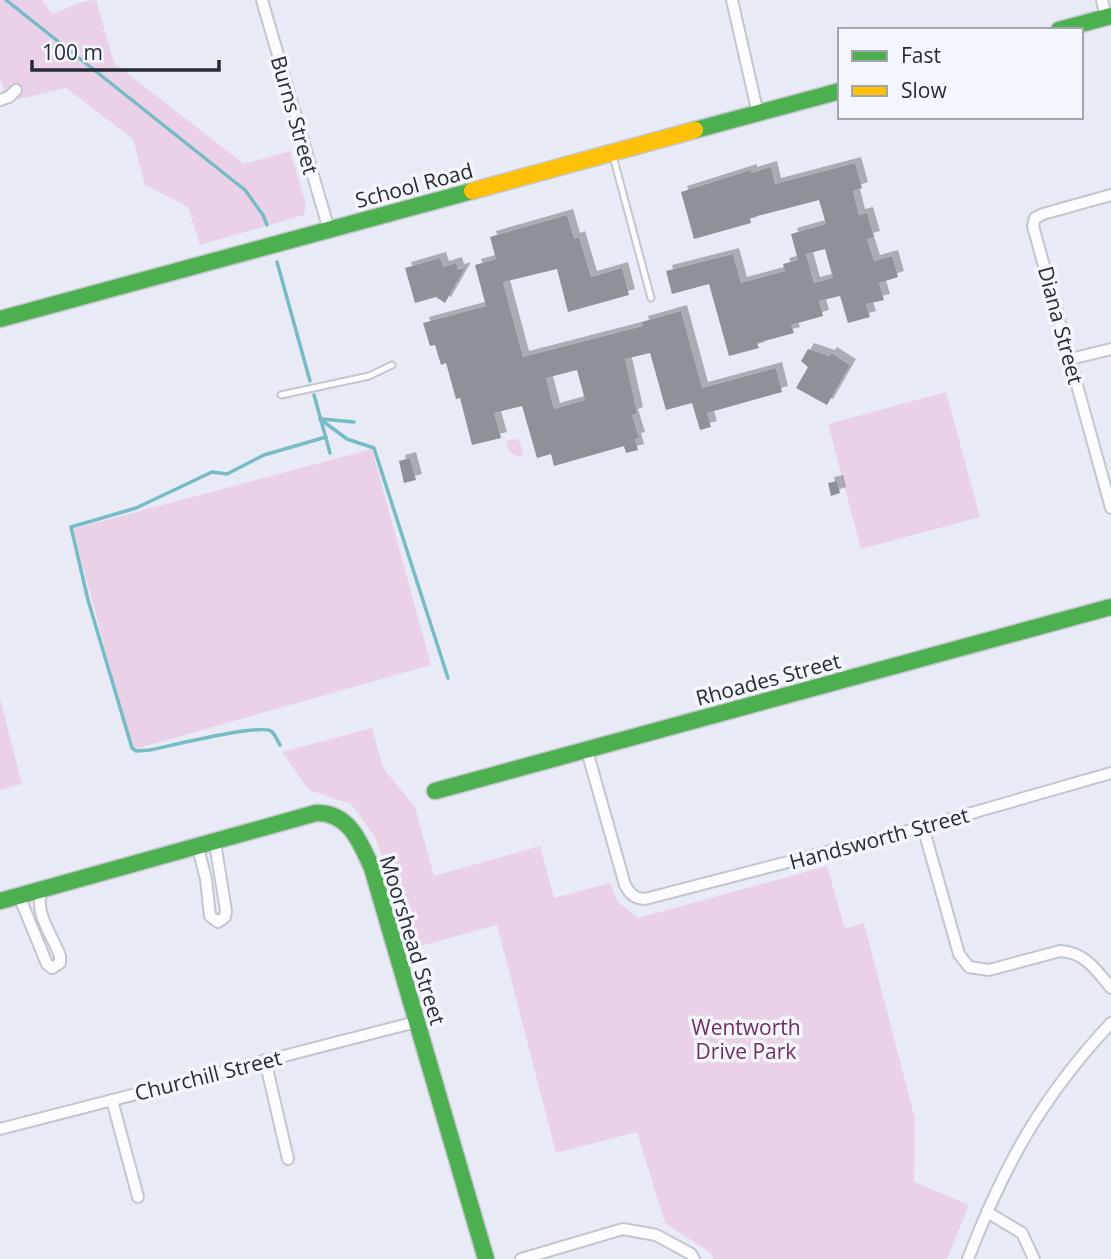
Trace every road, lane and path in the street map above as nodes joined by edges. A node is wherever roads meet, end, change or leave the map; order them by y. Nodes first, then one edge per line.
1 (262, 0) edge
2 (732, 0) edge
3 (1102, 0) edge
4 (1109, 16) edge
5 (1066, 28) edge
6 (16, 89) dead end
7 (838, 92) edge
8 (0, 100) edge
9 (758, 114) junction
10 (612, 153) junction
11 (1111, 195) edge
12 (329, 230) junction
13 (651, 298) dead end
14 (0, 319) edge
15 (1111, 348) edge
16 (1070, 359) junction
17 (392, 365) dead end
18 (281, 395) dead end
19 (1111, 508) edge
20 (1111, 607) edge
21 (587, 751) junction
22 (1111, 773) edge
23 (435, 791) dead end
24 (923, 827) junction
25 (215, 843) junction
26 (198, 848) junction
27 (41, 891) junction
28 (19, 896) junction
29 (0, 901) edge
30 (1111, 988) edge
31 (416, 1022) junction
32 (1111, 1023) edge
33 (265, 1060) junction
34 (112, 1100) junction
35 (0, 1129) edge
36 (288, 1159) dead end
37 (138, 1197) dead end
38 (986, 1212) junction
39 (486, 1259) edge
40 (521, 1259) edge
41 (694, 1259) edge
42 (968, 1259) edge
43 (1034, 1259) edge

1 - 12 street, Burns Street
2 - 9 street
3 - 4 street
4 - 5 street
6 - 8 street
7 - 9 street, School Road
9 - 10 street, School Road
10 - 12 street, School Road
10 - 13 lane
11 - 16 street, Diana Street
12 - 14 street, School Road
15 - 16 street
16 - 19 street, Diana Street
17 - 18 lane
20 - 21 street, Rhoades Street
21 - 23 street, Rhoades Street
21 - 24 street, Handsworth Street
22 - 24 street, Handsworth Street
24 - 30 street
25 - 26 street, Moorshead Street
25 - 26 street
25 - 31 street, Moorshead Street
26 - 27 street, Moorshead Street
27 - 28 street, Moorshead Street
27 - 28 street
28 - 29 street, Moorshead Street
31 - 33 street, Churchill Street
31 - 39 street, Moorshead Street
32 - 38 street
33 - 34 street, Churchill Street
33 - 36 street
34 - 35 street, Churchill Street
34 - 37 street
38 - 42 street
38 - 43 street
40 - 41 street

